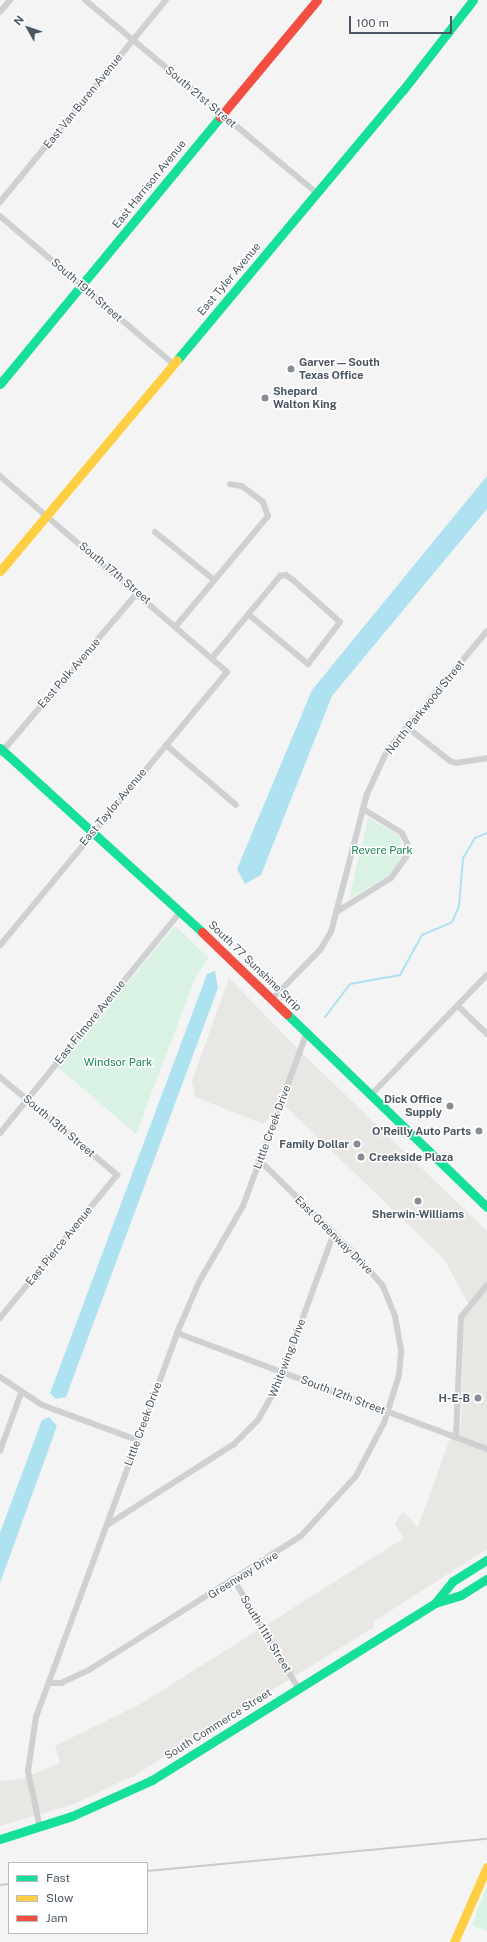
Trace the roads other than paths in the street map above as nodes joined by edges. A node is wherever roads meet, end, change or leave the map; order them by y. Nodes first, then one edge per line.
1 (10, 0) edge
2 (85, 0) edge
3 (166, 0) edge
4 (316, 0) edge
5 (473, 0) edge
6 (0, 12) edge
7 (133, 40) junction
8 (222, 114) junction
9 (317, 193) junction
10 (0, 202) edge
11 (0, 216) edge
12 (82, 285) junction
13 (173, 364) junction
14 (0, 384) edge
15 (0, 476) edge
16 (230, 484) dead end
17 (46, 515) junction
18 (155, 532) dead end
19 (0, 571) edge
20 (214, 580) junction
21 (138, 592) junction
22 (248, 614) junction
23 (176, 626) junction
24 (487, 631) edge
25 (212, 658) junction
26 (227, 672) joint
27 (407, 727) junction
28 (166, 745) junction
29 (1, 751) edge
30 (487, 758) edge
31 (236, 805) dead end
32 (363, 809) junction
33 (94, 829) junction
34 (181, 911) junction
35 (338, 911) junction
36 (0, 945) edge
37 (487, 975) edge
38 (272, 999) junction
39 (458, 1006) junction
40 (307, 1032) junction
41 (487, 1034) edge
42 (0, 1077) edge
43 (370, 1096) junction
44 (28, 1100) junction
45 (0, 1133) edge
46 (260, 1161) junction
47 (117, 1175) joint
48 (487, 1207) edge
49 (334, 1234) junction
50 (487, 1285) edge
51 (0, 1318) edge
52 (177, 1333) junction
53 (282, 1372) junction
54 (0, 1377) edge
55 (21, 1393) junction
56 (388, 1412) junction
57 (456, 1437) junction
58 (137, 1440) junction
59 (487, 1448) edge
60 (0, 1451) edge
61 (107, 1525) junction
62 (487, 1560) edge
63 (487, 1579) edge
64 (234, 1580) junction
65 (435, 1603) junction
66 (49, 1683) junction
67 (298, 1688) junction
68 (40, 1828) junction
69 (0, 1838) edge
70 (487, 1867) edge
71 (454, 1942) edge

1 - 6 street
2 - 7 street, South 21st Street
3 - 7 street, East Van Buren Avenue
4 - 8 main road, East Harrison Avenue
5 - 9 main road, East Tyler Avenue
7 - 8 street, South 21st Street
7 - 10 street, East Van Buren Avenue
8 - 9 street, South 21st Street
8 - 12 main road, East Harrison Avenue
9 - 13 main road, East Tyler Avenue
11 - 12 street, South 19th Street
12 - 13 street, South 19th Street
12 - 14 main road, East Harrison Avenue
13 - 17 main road, East Tyler Avenue
15 - 17 street, South 17th Street
16 - 20 street
17 - 19 main road, East Tyler Avenue
17 - 21 street, South 17th Street
18 - 20 street
20 - 23 street
21 - 23 street, South 17th Street
21 - 29 street, East Polk Avenue
22 - 22 street
22 - 25 street
23 - 25 street, South 17th Street
24 - 27 street, North Parkwood Street
25 - 26 street, South 17th Street
26 - 28 street, East Taylor Avenue
27 - 30 street
27 - 32 street, North Parkwood Street
28 - 31 street
28 - 33 street, East Taylor Avenue
29 - 33 main road, South 77 Sunshine Strip
32 - 35 street, North Parkwood Street
32 - 35 street
33 - 34 main road, South 77 Sunshine Strip
33 - 36 street, East Taylor Avenue
34 - 38 main road, South 77 Sunshine Strip
34 - 44 street, East Filmore Avenue
35 - 38 street, North Parkwood Street
37 - 39 street
38 - 40 main road, South 77 Sunshine Strip
39 - 41 street
39 - 43 street
40 - 43 main road, South 77 Sunshine Strip
40 - 46 street, Little Creek Drive
42 - 44 street, South 13th Street
43 - 48 main road, South 77 Sunshine Strip
44 - 45 street, East Filmore Avenue
44 - 47 street, South 13th Street
46 - 49 street, East Greenway Drive
46 - 52 street, Little Creek Drive
47 - 51 street, East Pierce Avenue
49 - 53 street, Whitewing Drive
49 - 56 street, East Greenway Drive
50 - 57 street
52 - 53 street, South 12th Street
52 - 58 street, Little Creek Drive
53 - 56 street, South 12th Street
53 - 61 street, Whitewing Drive
54 - 55 street
55 - 58 street
55 - 60 street
56 - 57 street, South 12th Street
56 - 64 street, Greenway Drive
57 - 59 street, South 12th Street
58 - 61 street, Little Creek Drive
61 - 66 street, Little Creek Drive
62 - 65 main road, South Commerce Street
63 - 65 main road, South Commerce Street
64 - 66 street, Greenway Drive
64 - 67 street, South 11th Street
65 - 67 main road, South Commerce Street
66 - 68 street, Little Creek Drive
67 - 68 main road, South Commerce Street
68 - 69 main road, South Commerce Street
70 - 71 main road

